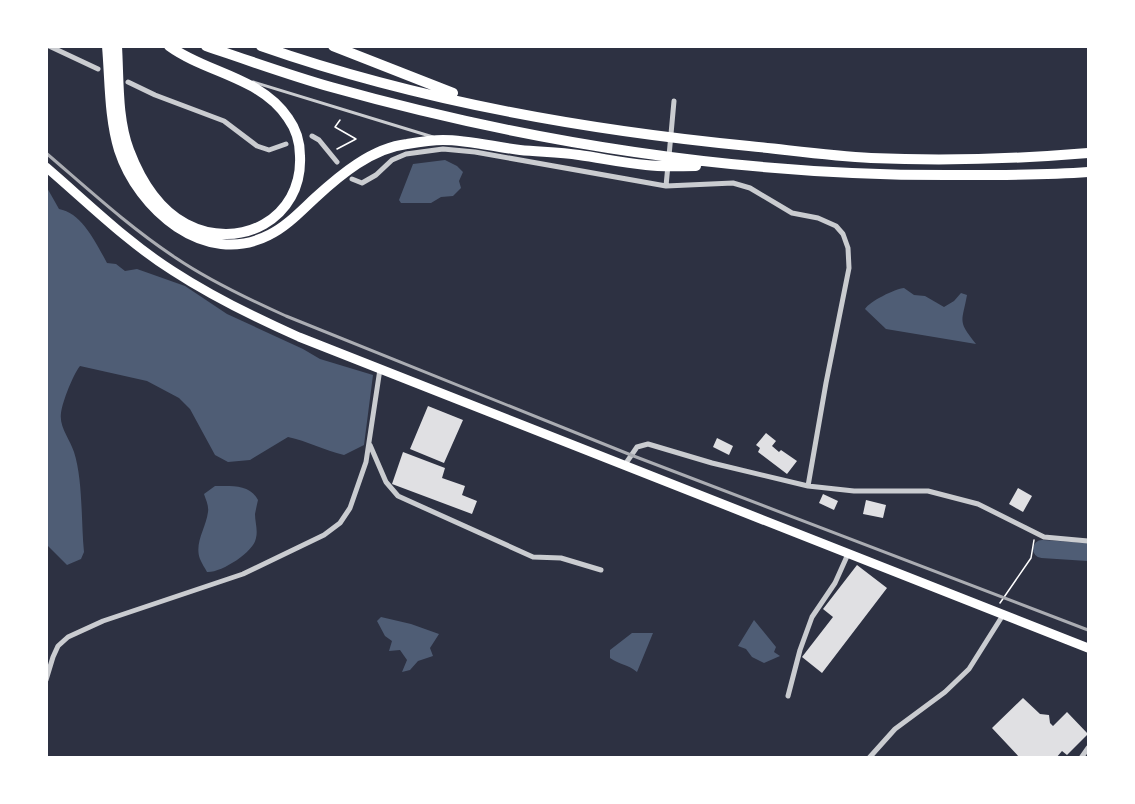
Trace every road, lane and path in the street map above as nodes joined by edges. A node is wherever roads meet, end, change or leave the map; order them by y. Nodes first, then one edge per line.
1 (49, 46) edge
2 (107, 46) edge
3 (117, 46) edge
4 (169, 46) edge
5 (206, 46) edge
6 (261, 46) edge
7 (333, 46) edge
8 (98, 69) dead end
9 (230, 75) junction
10 (128, 82) dead end
11 (674, 101) dead end
12 (490, 108) junction
13 (340, 120) dead end
14 (312, 136) dead end
15 (444, 140) junction
16 (286, 144) dead end
17 (330, 153) junction
18 (1089, 153) edge
19 (337, 162) dead end
20 (46, 167) edge
21 (768, 167) junction
22 (1089, 172) edge
23 (352, 179) dead end
24 (666, 186) junction
25 (380, 369) junction
26 (369, 444) junction
27 (624, 466) junction
28 (808, 486) junction
29 (1034, 533) junction
30 (1089, 541) edge
31 (848, 554) junction
32 (601, 570) dead end
33 (999, 613) junction
34 (1089, 648) edge
35 (46, 680) edge
36 (788, 696) dead end
37 (1089, 748) edge
38 (869, 758) edge
39 (1081, 758) edge

1 - 8 street
2 - 15 highway
3 - 9 highway
4 - 9 highway
5 - 21 highway
6 - 12 highway
7 - 12 highway
9 - 15 lane
10 - 16 street
11 - 24 street
12 - 18 highway
13 - 17 path
14 - 17 street
15 - 21 highway
17 - 19 street
20 - 25 highway
21 - 22 highway
23 - 24 street
24 - 28 street
25 - 26 street
25 - 27 highway
26 - 32 street
26 - 35 street
27 - 28 street
27 - 31 highway
28 - 29 street
29 - 30 street
29 - 33 path
31 - 33 highway
31 - 36 street
33 - 34 highway
33 - 38 street
37 - 39 street

